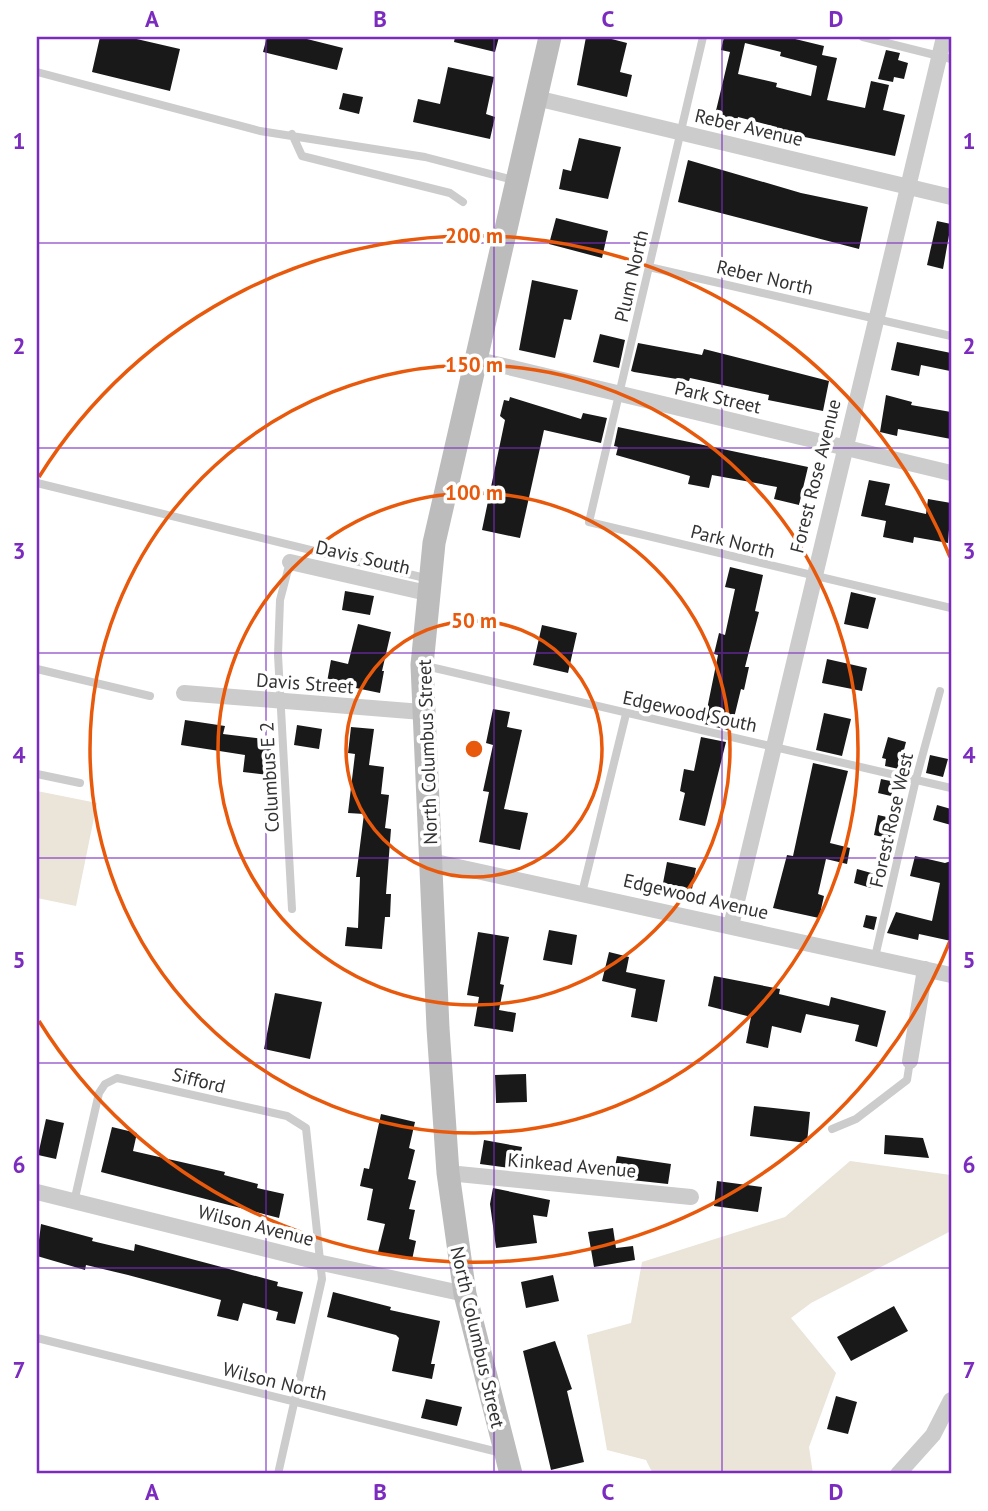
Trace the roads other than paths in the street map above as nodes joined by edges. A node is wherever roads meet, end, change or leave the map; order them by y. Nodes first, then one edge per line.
1 (551, 37) edge
2 (703, 37) edge
3 (863, 37) edge
4 (944, 37) edge
5 (945, 57) edge
6 (37, 72) edge
7 (536, 98) junction
8 (680, 132) junction
9 (292, 134) junction
10 (516, 181) junction
11 (907, 186) junction
12 (951, 197) edge
13 (464, 202) dead end
14 (649, 267) junction
15 (875, 317) junction
16 (951, 336) edge
17 (475, 359) junction
18 (619, 395) junction
19 (844, 448) junction
20 (951, 473) edge
21 (37, 483) edge
22 (589, 522) joint
23 (290, 562) joint
24 (812, 577) junction
25 (428, 586) junction
26 (951, 608) edge
27 (422, 665) junction
28 (37, 669) edge
29 (940, 691) dead end
30 (184, 693) dead end
31 (150, 696) dead end
32 (281, 702) junction
33 (422, 712) junction
34 (626, 714) junction
35 (772, 745) junction
36 (37, 774) edge
37 (916, 779) junction
38 (80, 783) dead end
39 (951, 788) edge
40 (431, 861) junction
41 (582, 893) junction
42 (292, 909) dead end
43 (732, 926) junction
44 (875, 957) junction
45 (925, 969) junction
46 (951, 975) edge
47 (910, 1062) joint
48 (832, 1129) dead end
49 (448, 1173) junction
50 (37, 1192) edge
51 (691, 1197) dead end
52 (74, 1202) junction
53 (322, 1263) junction
54 (465, 1294) junction
55 (37, 1338) edge
56 (951, 1400) edge
57 (294, 1402) junction
58 (508, 1464) edge
59 (278, 1474) edge
60 (898, 1474) edge

1 - 7 main road, North Columbus Street
2 - 8 lane, Plum North
3 - 5 lane
4 - 5 street, Forest Rose Avenue
5 - 11 street, Forest Rose Avenue
6 - 9 lane
7 - 8 street, Reber Avenue
7 - 10 main road, North Columbus Street
8 - 11 street, Reber Avenue
8 - 14 lane, Plum North
9 - 10 lane
9 - 13 lane
10 - 17 main road, North Columbus Street
11 - 12 street, Reber Avenue
11 - 15 street, Forest Rose Avenue
14 - 15 lane, Reber North
14 - 18 lane, Plum North
15 - 16 lane, Reber North
15 - 19 street, Forest Rose Avenue
17 - 18 street, Park Street
17 - 25 main road, North Columbus Street
18 - 19 street, Park Street
18 - 22 lane, Plum North
19 - 20 street, Park Street
19 - 24 street, Forest Rose Avenue
21 - 25 lane
22 - 24 lane, Park North
23 - 25 street, Davis South
23 - 32 lane, Columbus E 2
24 - 26 lane, Park North
24 - 35 street, Forest Rose Avenue
25 - 27 main road, North Columbus Street
27 - 33 main road, North Columbus Street
27 - 34 lane, Edgewood South
28 - 31 lane
29 - 37 lane, Forest Rose West
30 - 32 street, Davis Street
32 - 33 street, Davis Street
32 - 42 lane, Columbus E 2
33 - 40 main road, North Columbus Street
34 - 35 lane, Edgewood South
34 - 41 lane
35 - 37 lane, Edgewood South
35 - 43 street, Forest Rose Avenue
36 - 38 lane
37 - 39 lane, Edgewood South
37 - 44 lane, Forest Rose West
40 - 41 street, Edgewood Avenue
40 - 49 main road, North Columbus Street
41 - 43 street, Edgewood Avenue
43 - 44 street, Edgewood Avenue
44 - 45 street, Edgewood Avenue
45 - 46 street, Edgewood Avenue
45 - 47 street
47 - 48 lane
49 - 51 street, Kinkead Avenue
49 - 54 main road, North Columbus Street
50 - 52 street, Wilson Avenue
52 - 53 street, Wilson Avenue
52 - 53 lane, Sifford
53 - 54 street, Wilson Avenue
53 - 57 lane
54 - 58 main road, North Columbus Street
55 - 57 lane, Wilson North
56 - 60 street
57 - 58 lane, Wilson North
57 - 59 lane

